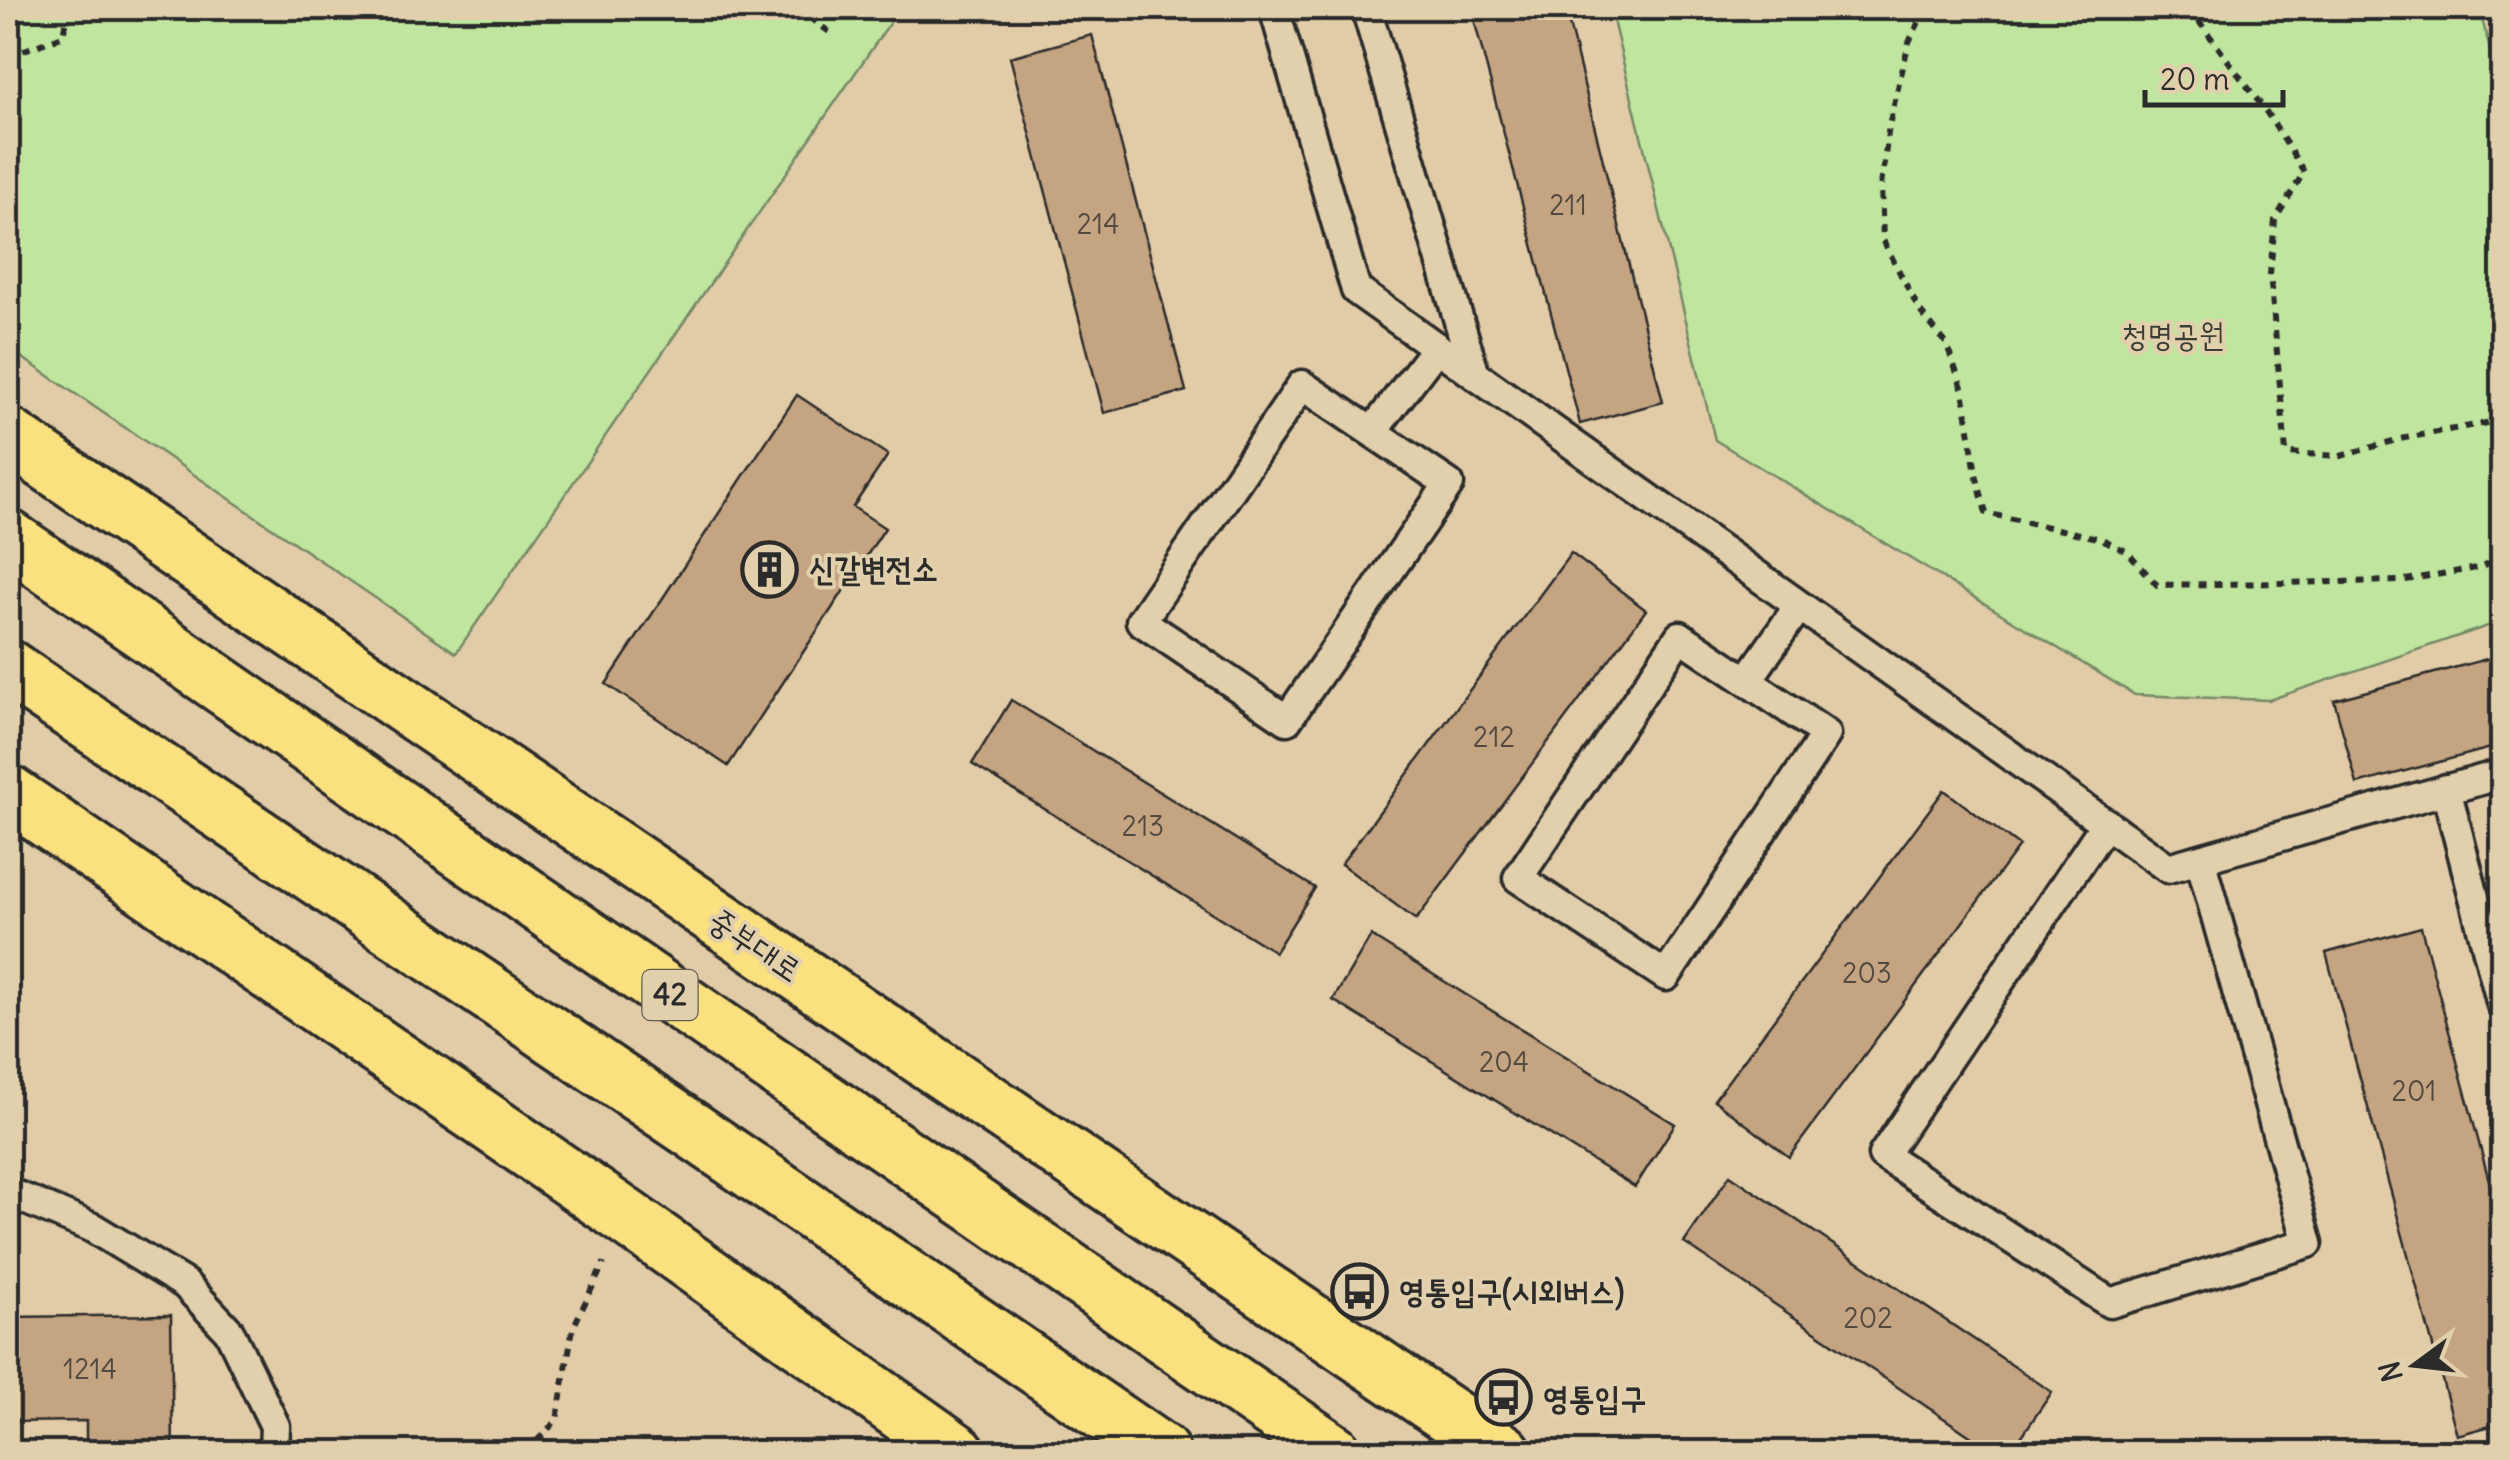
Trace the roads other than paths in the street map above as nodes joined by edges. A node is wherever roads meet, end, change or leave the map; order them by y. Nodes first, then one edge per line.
1 (1274, 8) edge
2 (1366, 8) edge
3 (1436, 347) junction
4 (1475, 375) junction
5 (1372, 432) junction
6 (8, 436) edge
7 (8, 538) edge
8 (1799, 606) junction
9 (8, 668) edge
10 (1747, 680) junction
11 (2502, 774) edge
12 (2446, 789) junction
13 (8, 794) edge
14 (2106, 823) junction
15 (2200, 859) junction
16 (2502, 1005) edge
17 (8, 1192) edge
18 (274, 1452) edge
19 (956, 1452) edge
20 (1161, 1452) edge
21 (1333, 1452) edge
22 (1503, 1452) edge

1 - 3 lane
2 - 4 lane
3 - 4 lane
3 - 5 lane
4 - 8 lane
5 - 5 lane
6 - 22 main road, 중부대로
7 - 21 main road, 42
8 - 10 lane
8 - 14 lane
9 - 20 main road
10 - 10 lane
11 - 12 lane
12 - 15 lane
12 - 16 lane
13 - 19 main road
14 - 15 lane
14 - 15 lane
17 - 18 lane

